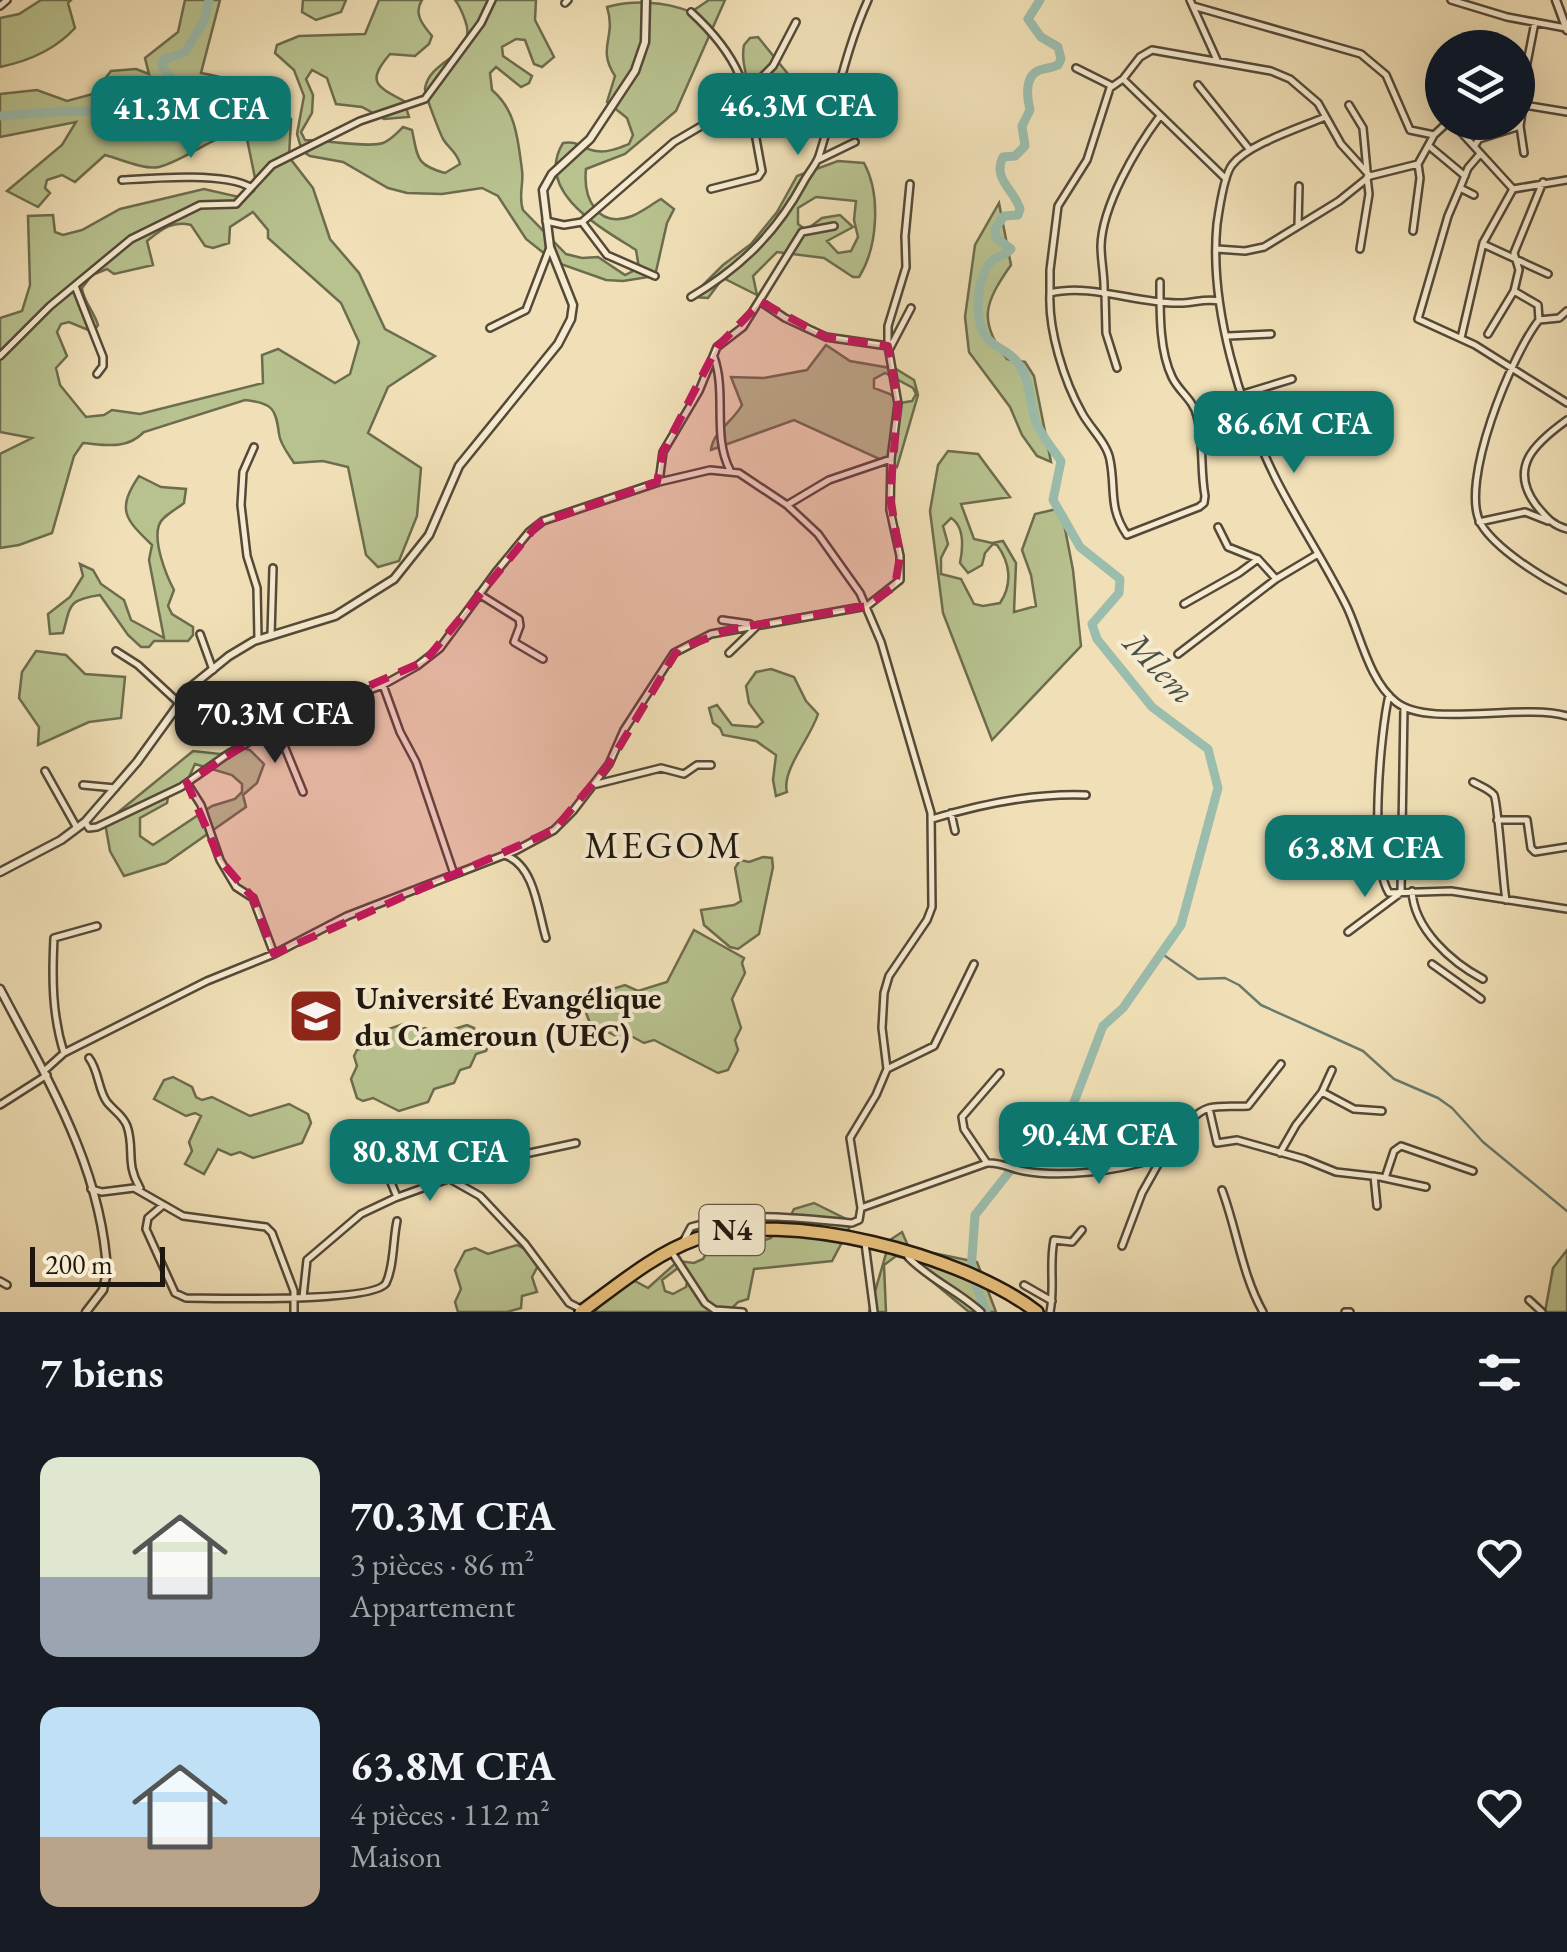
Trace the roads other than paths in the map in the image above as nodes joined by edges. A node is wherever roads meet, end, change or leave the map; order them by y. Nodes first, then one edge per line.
1 (7, 0) edge
2 (492, 0) edge
3 (646, 0) edge
4 (868, 0) edge
5 (1451, 0) edge
6 (1556, 0) edge
7 (1192, 3) edge
8 (0, 6) edge
9 (690, 12) dead end
10 (796, 22) dead end
11 (1535, 22) junction
12 (1566, 24) edge
13 (1534, 30) edge
14 (1218, 60) junction
15 (1076, 68) dead end
16 (1124, 78) junction
17 (1198, 85) dead end
18 (1112, 86) junction
19 (748, 95) junction
20 (1349, 105) dead end
21 (1535, 107) edge
22 (1567, 112) edge
23 (1160, 116) junction
24 (1326, 117) junction
25 (1425, 134) edge
26 (1432, 140) edge
27 (1469, 140) edge
28 (1479, 140) edge
29 (1522, 140) edge
30 (855, 142) dead end
31 (1429, 146) junction
32 (1475, 146) junction
33 (1250, 150) junction
34 (1524, 153) dead end
35 (1480, 154) junction
36 (818, 160) junction
37 (1418, 164) junction
38 (1368, 176) junction
39 (1464, 176) junction
40 (1226, 179) junction
41 (122, 180) dead end
42 (1567, 180) edge
43 (1544, 182) junction
44 (910, 184) dead end
45 (1299, 186) dead end
46 (250, 187) junction
47 (1460, 188) junction
48 (711, 189) dead end
49 (1513, 189) junction
50 (1474, 195) dead end
51 (546, 221) junction
52 (582, 222) junction
53 (834, 226) dead end
54 (1298, 226) junction
55 (1413, 231) dead end
56 (1483, 244) junction
57 (550, 247) junction
58 (1216, 249) junction
59 (1360, 249) dead end
60 (1516, 260) junction
61 (1548, 274) dead end
62 (654, 276) dead end
63 (1160, 282) dead end
64 (75, 286) junction
65 (1514, 291) junction
66 (1050, 293) junction
67 (1104, 294) junction
68 (691, 298) dead end
69 (1160, 301) junction
70 (1220, 301) junction
71 (761, 302) junction
72 (911, 308) dead end
73 (1567, 311) edge
74 (1540, 320) junction
75 (490, 328) dead end
76 (1271, 334) dead end
77 (1488, 334) dead end
78 (1228, 336) junction
79 (1461, 338) junction
80 (888, 348) junction
81 (0, 356) edge
82 (714, 358) junction
83 (1117, 368) dead end
84 (1512, 370) junction
85 (96, 374) dead end
86 (1292, 378) dead end
87 (1242, 394) junction
88 (1567, 402) edge
89 (1567, 420) edge
90 (254, 447) dead end
91 (891, 459) junction
92 (730, 470) junction
93 (658, 482) junction
94 (787, 505) junction
95 (1548, 521) junction
96 (1480, 522) junction
97 (1218, 526) dead end
98 (1567, 529) edge
99 (1318, 554) junction
100 (1258, 559) junction
101 (273, 568) dead end
102 (1276, 579) junction
103 (1567, 590) edge
104 (479, 594) junction
105 (1184, 604) dead end
106 (867, 606) junction
107 (722, 620) dead end
108 (758, 626) junction
109 (200, 634) dead end
110 (271, 636) junction
111 (258, 640) junction
112 (116, 652) dead end
113 (729, 653) dead end
114 (1178, 654) dead end
115 (543, 659) dead end
116 (213, 670) junction
117 (383, 685) junction
118 (1389, 695) junction
119 (178, 704) junction
120 (1404, 707) junction
121 (1567, 716) edge
122 (276, 726) junction
123 (711, 765) dead end
124 (44, 771) dead end
125 (1473, 782) dead end
126 (188, 783) junction
127 (594, 785) junction
128 (83, 786) dead end
129 (115, 788) junction
130 (303, 792) dead end
131 (1086, 795) dead end
132 (951, 813) junction
133 (932, 819) junction
134 (1498, 820) junction
135 (85, 822) junction
136 (77, 828) junction
137 (955, 831) dead end
138 (1338, 832) dead end
139 (1378, 836) junction
140 (1567, 847) edge
141 (504, 855) junction
142 (0, 872) edge
143 (454, 874) junction
144 (1412, 891) junction
145 (1401, 892) junction
146 (1506, 900) junction
147 (1567, 909) edge
148 (97, 926) dead end
149 (1348, 932) dead end
150 (546, 938) dead end
151 (274, 954) junction
152 (1454, 959) junction
153 (974, 964) dead end
154 (1432, 964) dead end
155 (1443, 973) junction
156 (1483, 978) dead end
157 (0, 989) edge
158 (1481, 1000) dead end
159 (64, 1053) junction
160 (89, 1058) dead end
161 (1281, 1064) dead end
162 (887, 1070) junction
163 (1332, 1070) dead end
164 (45, 1073) junction
165 (1000, 1073) dead end
166 (1322, 1092) junction
167 (0, 1105) edge
168 (1208, 1108) junction
169 (1382, 1111) dead end
170 (370, 1131) dead end
171 (576, 1143) dead end
172 (1280, 1153) junction
173 (1162, 1156) junction
174 (987, 1163) junction
175 (1473, 1171) dead end
176 (132, 1175) junction
177 (1374, 1176) junction
178 (1385, 1178) junction
179 (450, 1179) junction
180 (1426, 1187) dead end
181 (122, 1188) junction
182 (91, 1190) junction
183 (1222, 1190) dead end
184 (142, 1191) junction
185 (102, 1192) junction
186 (398, 1197) junction
187 (95, 1202) junction
188 (162, 1206) junction
189 (1377, 1206) dead end
190 (861, 1208) junction
191 (397, 1221) dead end
192 (1082, 1230) dead end
193 (865, 1243) junction
194 (1122, 1246) dead end
195 (677, 1248) junction
196 (904, 1252) junction
197 (0, 1281) edge
198 (1024, 1285) dead end
199 (7, 1286) dead end
200 (303, 1296) junction
201 (295, 1297) junction
202 (1529, 1300) dead end
203 (1052, 1301) junction
204 (1039, 1310) edge
205 (582, 1311) edge
206 (86, 1312) edge
207 (294, 1312) edge
208 (743, 1312) edge
209 (874, 1312) edge
210 (981, 1312) edge
211 (1263, 1312) edge
212 (1542, 1312) edge

1 - 8 street
2 - 46 street
3 - 51 street
4 - 36 street
5 - 11 street
6 - 12 street
7 - 14 street
7 - 25 street
9 - 19 street
10 - 19 street
11 - 12 street
11 - 13 street
14 - 16 street
14 - 24 street
15 - 18 street
16 - 18 street
16 - 23 street
17 - 33 street
18 - 66 street
19 - 48 street
19 - 52 street
20 - 38 street
21 - 22 street
23 - 40 street
23 - 67 street
24 - 33 street
24 - 38 street
26 - 31 street
27 - 32 street
28 - 32 street
29 - 34 street
30 - 36 street
31 - 37 street
31 - 39 street
32 - 35 street
33 - 40 street
35 - 39 street
35 - 49 street
36 - 68 street
37 - 38 street
37 - 55 street
38 - 54 street
38 - 59 street
39 - 47 street
40 - 58 street
41 - 46 street
42 - 43 street
43 - 49 street
43 - 60 street
44 - 80 street
45 - 54 street
46 - 64 street
47 - 50 street
47 - 79 street
49 - 56 street
51 - 52 street
51 - 57 street
52 - 62 street
53 - 71 street
54 - 58 street
56 - 60 street
56 - 79 street
57 - 75 street
57 - 110 street
58 - 70 street
60 - 61 street
60 - 65 street
63 - 69 street
64 - 81 street
64 - 85 street
65 - 74 street
65 - 77 street
66 - 67 street
66 - 69 street
67 - 69 street
67 - 83 street
69 - 70 street
70 - 78 street
71 - 80 street
71 - 82 street
72 - 80 street
73 - 74 street
74 - 84 street
76 - 78 street
78 - 87 street
79 - 84 street
80 - 91 street
82 - 92 street
82 - 93 street
84 - 88 street
84 - 96 street
86 - 87 street
87 - 99 street
89 - 95 street
90 - 111 street
91 - 94 street
91 - 106 street
92 - 93 street
92 - 94 street
93 - 104 street
94 - 106 street
95 - 96 street
95 - 98 street
96 - 103 street
97 - 100 street
99 - 102 street
99 - 118 street
100 - 102 street
100 - 105 street
101 - 110 street
102 - 114 street
104 - 115 street
104 - 117 street
106 - 108 street
106 - 133 street
107 - 108 street
108 - 113 street
108 - 127 street
109 - 116 street
110 - 111 street
111 - 116 street
112 - 119 street
116 - 119 street
117 - 122 street
117 - 143 street
118 - 120 street
118 - 139 street
119 - 129 street
120 - 121 street
120 - 145 street
122 - 126 street
122 - 130 street
123 - 127 street
124 - 136 street
125 - 134 street
126 - 135 street
126 - 151 street
127 - 141 street
128 - 129 street
129 - 135 street
131 - 132 street
132 - 133 street
132 - 137 street
133 - 162 street
134 - 140 street
134 - 146 street
135 - 136 street
136 - 142 street
138 - 139 street
139 - 145 street
141 - 143 street
141 - 150 street
143 - 151 street
144 - 145 street
144 - 146 street
144 - 152 street
145 - 149 street
146 - 147 street
148 - 159 street
151 - 159 street
152 - 155 street
152 - 156 street
153 - 162 street
154 - 155 street
155 - 158 street
157 - 164 street
159 - 164 street
160 - 176 street
161 - 168 street
162 - 190 street
163 - 166 street
164 - 167 street
164 - 182 street
165 - 174 street
166 - 169 street
166 - 172 street
168 - 172 street
168 - 173 street
170 - 186 street
171 - 179 street
172 - 177 street
173 - 174 street
173 - 194 street
174 - 190 street
175 - 178 street
176 - 181 street
176 - 184 street
177 - 178 street
177 - 189 street
178 - 180 street
179 - 186 street
179 - 205 street
181 - 184 street
181 - 185 street
182 - 185 street
182 - 187 street
183 - 211 street
184 - 188 street
185 - 187 street
186 - 200 street
187 - 206 street
188 - 201 street
188 - 201 street
190 - 195 street
191 - 200 street
192 - 203 street
193 - 195 highway, N4
193 - 196 highway, N4
193 - 209 street
195 - 205 highway, N4
195 - 208 street
196 - 204 highway, N4
196 - 210 street
197 - 199 street
198 - 203 street
200 - 201 street
201 - 207 street
202 - 212 street
203 - 204 street

